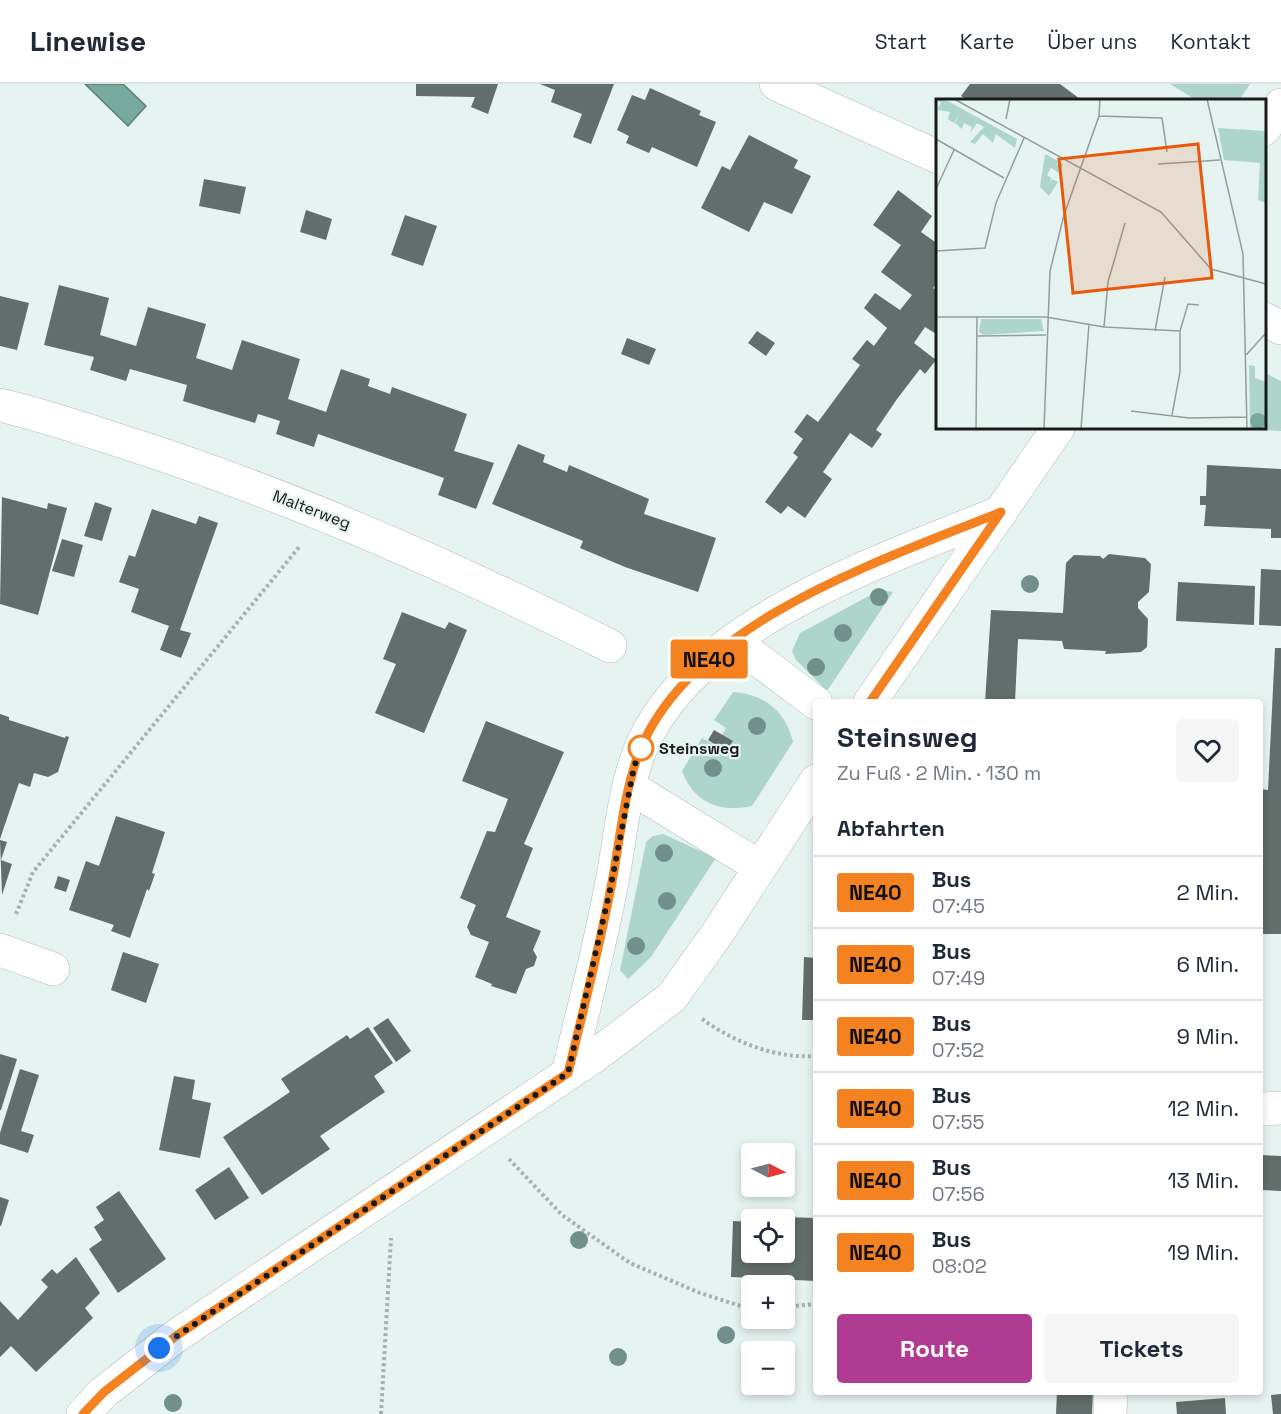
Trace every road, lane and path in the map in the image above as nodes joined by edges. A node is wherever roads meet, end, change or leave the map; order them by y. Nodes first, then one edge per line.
1 (776, 84) edge
2 (1281, 105) edge
3 (1266, 126) edge
4 (936, 156) edge
5 (1266, 320) edge
6 (1281, 328) edge
7 (0, 405) edge
8 (1057, 429) edge
9 (1001, 512) junction
10 (328, 514) junction
11 (733, 641) junction
12 (610, 646) dead end
13 (872, 699) edge
14 (813, 701) edge
15 (813, 786) edge
16 (630, 787) junction
17 (760, 867) junction
18 (14, 919) dead end
19 (0, 950) edge
20 (53, 969) dead end
21 (672, 997) junction
22 (813, 1056) edge
23 (568, 1073) junction
24 (1263, 1108) edge
25 (1281, 1108) edge
26 (483, 1132) junction
27 (391, 1236) dead end
28 (813, 1304) edge
29 (741, 1306) edge
30 (795, 1306) edge
31 (1111, 1395) edge
32 (84, 1414) edge
33 (381, 1414) edge
34 (1110, 1414) edge

1 - 4 main road
2 - 3 main road
5 - 6 main road
7 - 10 main road, Malterweg
8 - 9 main road
9 - 11 main road
9 - 13 main road
10 - 12 main road, Malterweg
10 - 18 path
11 - 14 main road
11 - 16 main road
15 - 17 main road
16 - 17 main road
16 - 23 main road
17 - 21 main road
19 - 20 main road
21 - 22 path
21 - 23 main road
23 - 26 main road
24 - 25 main road
26 - 29 path
26 - 32 main road
27 - 33 path
28 - 30 path
31 - 34 main road

